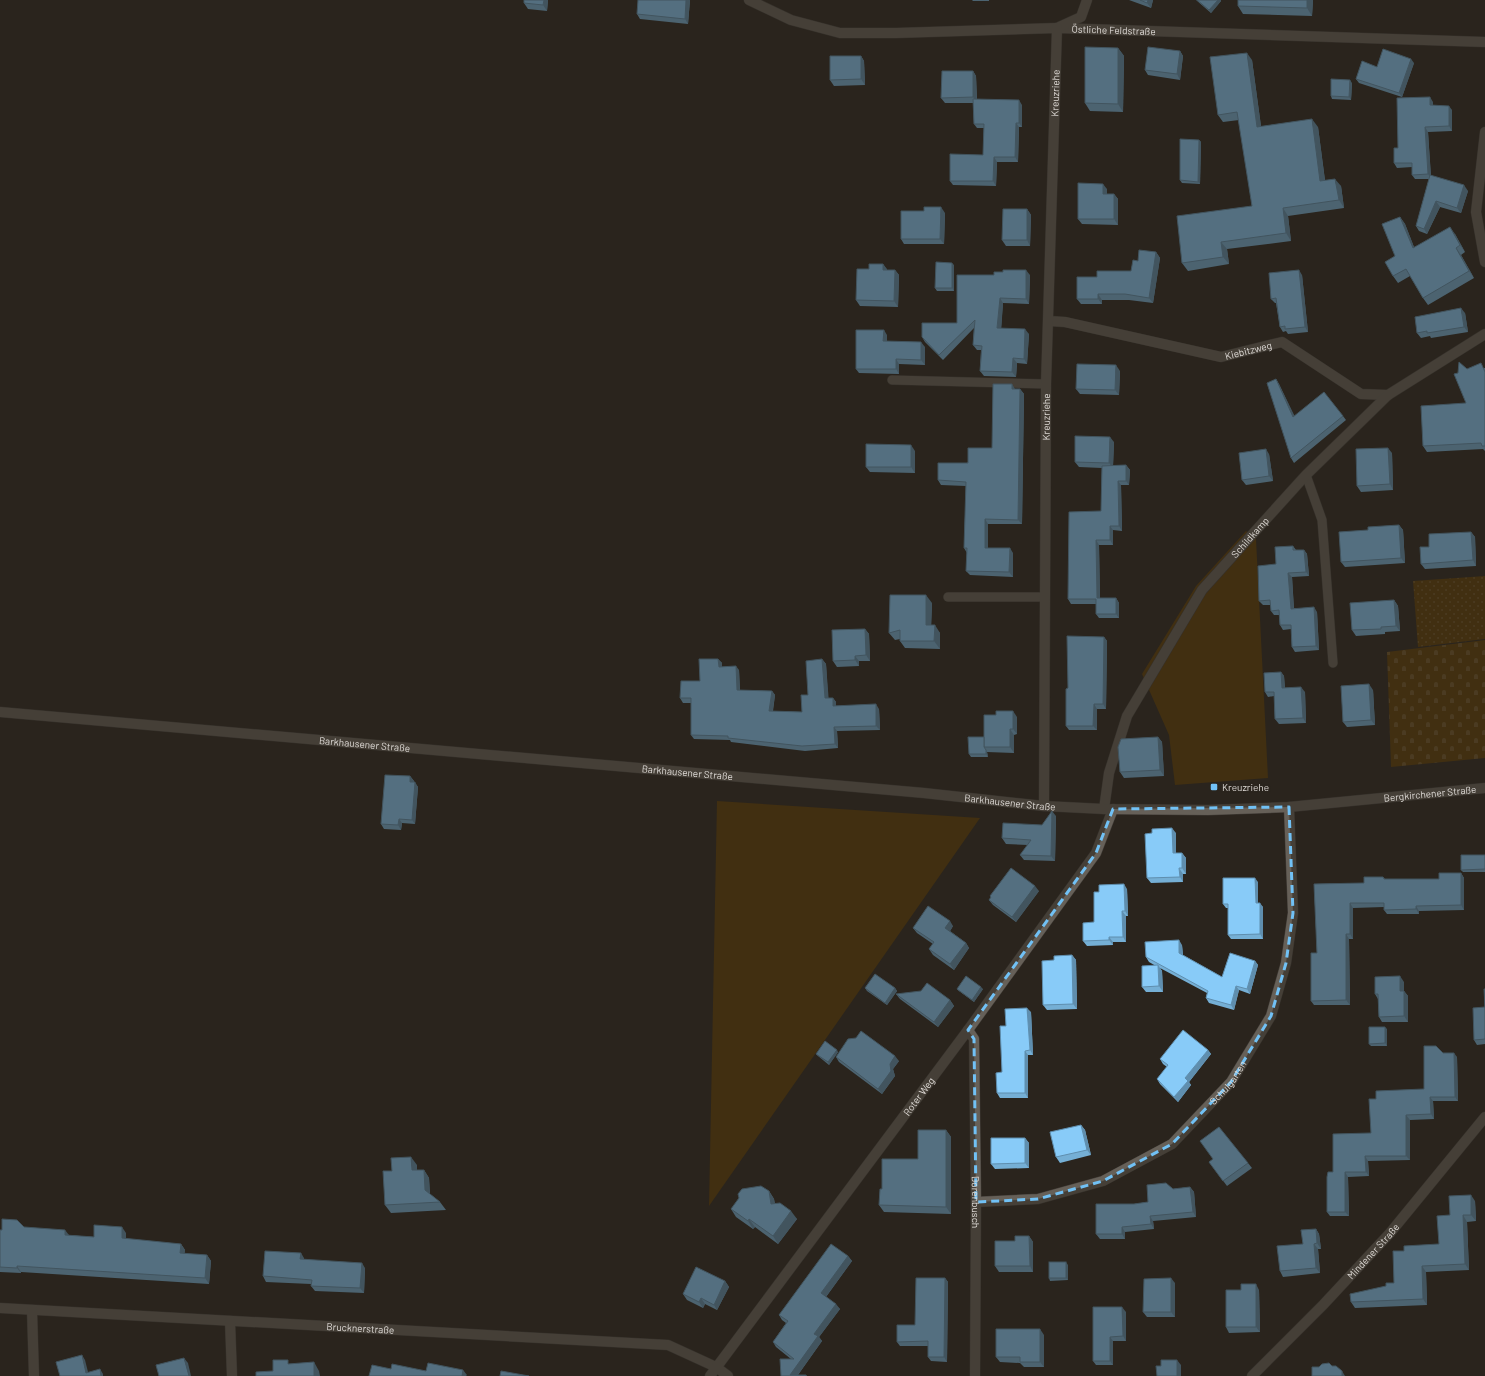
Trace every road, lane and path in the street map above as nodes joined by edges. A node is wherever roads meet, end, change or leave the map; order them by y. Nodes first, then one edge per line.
1 (749, 0) edge
2 (1087, 0) edge
3 (1057, 28) junction
4 (1485, 42) edge
5 (1485, 132) edge
6 (1485, 262) edge
7 (1049, 321) junction
8 (1485, 334) edge
9 (892, 380) dead end
10 (1046, 384) junction
11 (1388, 395) junction
12 (1306, 475) junction
13 (948, 597) dead end
14 (1046, 597) junction
15 (1333, 663) dead end
16 (0, 712) edge
17 (1485, 788) edge
18 (1375, 799) joint
19 (1044, 806) junction
20 (1289, 807) junction
21 (1109, 809) junction
22 (968, 1030) junction
23 (1485, 1117) edge
24 (976, 1202) junction
25 (0, 1308) edge
26 (32, 1310) junction
27 (230, 1321) junction
28 (713, 1372) edge
29 (34, 1376) edge
30 (232, 1376) edge
31 (728, 1376) edge
32 (975, 1376) edge
33 (1252, 1376) edge

1 - 3 street, Östliche Feldstraße
2 - 3 street
3 - 4 street, Östliche Feldstraße
3 - 7 street, Kreuzriehe
5 - 6 street
7 - 10 street, Kreuzriehe
7 - 11 street, Kiebitzweg
8 - 11 street, Schildkamp
9 - 10 lane
10 - 14 street, Kreuzriehe
11 - 12 street, Schildkamp
12 - 15 lane
12 - 21 street, Schildkamp
13 - 14 lane
14 - 19 street, Kreuzriehe
16 - 19 street, Barkhausener Straße
17 - 18 street, Bergkirchener Straße
18 - 20 street, Barkhausener Straße
19 - 21 street, Barkhausener Straße
20 - 21 street, Barkhausener Straße
20 - 24 street, Schulgarten
21 - 22 street, Roter Weg
22 - 24 street, Dorenbusch
22 - 28 street, Roter Weg
23 - 33 street, Mindener Straße
24 - 32 street, Dorenbusch
25 - 26 street, Brucknerstraße
26 - 27 street, Brucknerstraße
26 - 29 street
27 - 28 street, Brucknerstraße
27 - 30 street
28 - 31 street, Brucknerstraße

